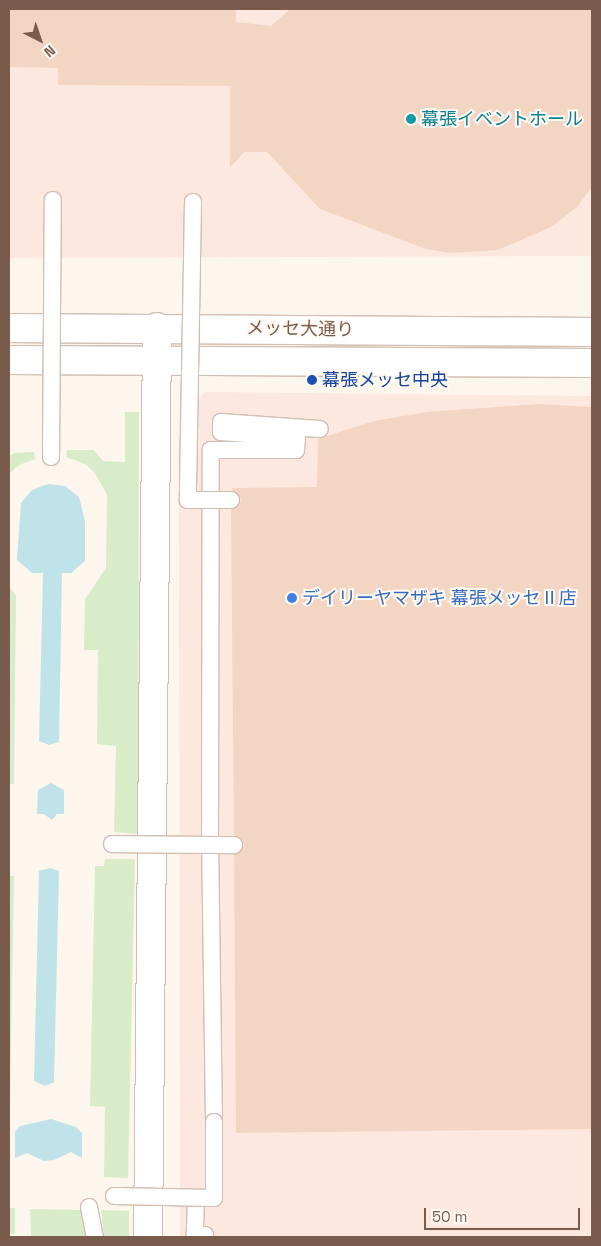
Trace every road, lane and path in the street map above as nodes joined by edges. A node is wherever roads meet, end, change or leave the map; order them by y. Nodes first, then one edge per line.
1 (52, 200) dead end
2 (193, 202) dead end
3 (157, 327) junction
4 (9, 328) edge
5 (592, 332) edge
6 (9, 360) edge
7 (155, 361) junction
8 (592, 363) edge
9 (320, 429) dead end
10 (51, 457) dead end
11 (211, 500) junction
12 (231, 500) dead end
13 (112, 844) dead end
14 (210, 845) junction
15 (234, 845) dead end
16 (114, 1196) dead end
17 (196, 1198) junction
18 (89, 1207) dead end
19 (205, 1235) dead end
20 (95, 1237) edge
21 (148, 1237) edge

1 - 10 street, bridge
2 - 11 street, bridge
3 - 4 street, メッセ大通り
3 - 5 street, メッセ大通り
3 - 7 street
6 - 7 street, メッセ大通り
7 - 8 street, メッセ大通り
7 - 21 street
9 - 11 street
11 - 12 street, bridge
11 - 14 street
13 - 14 street, bridge
14 - 15 street, bridge
14 - 17 street, bridge
16 - 17 street, bridge
17 - 19 street
18 - 20 street

